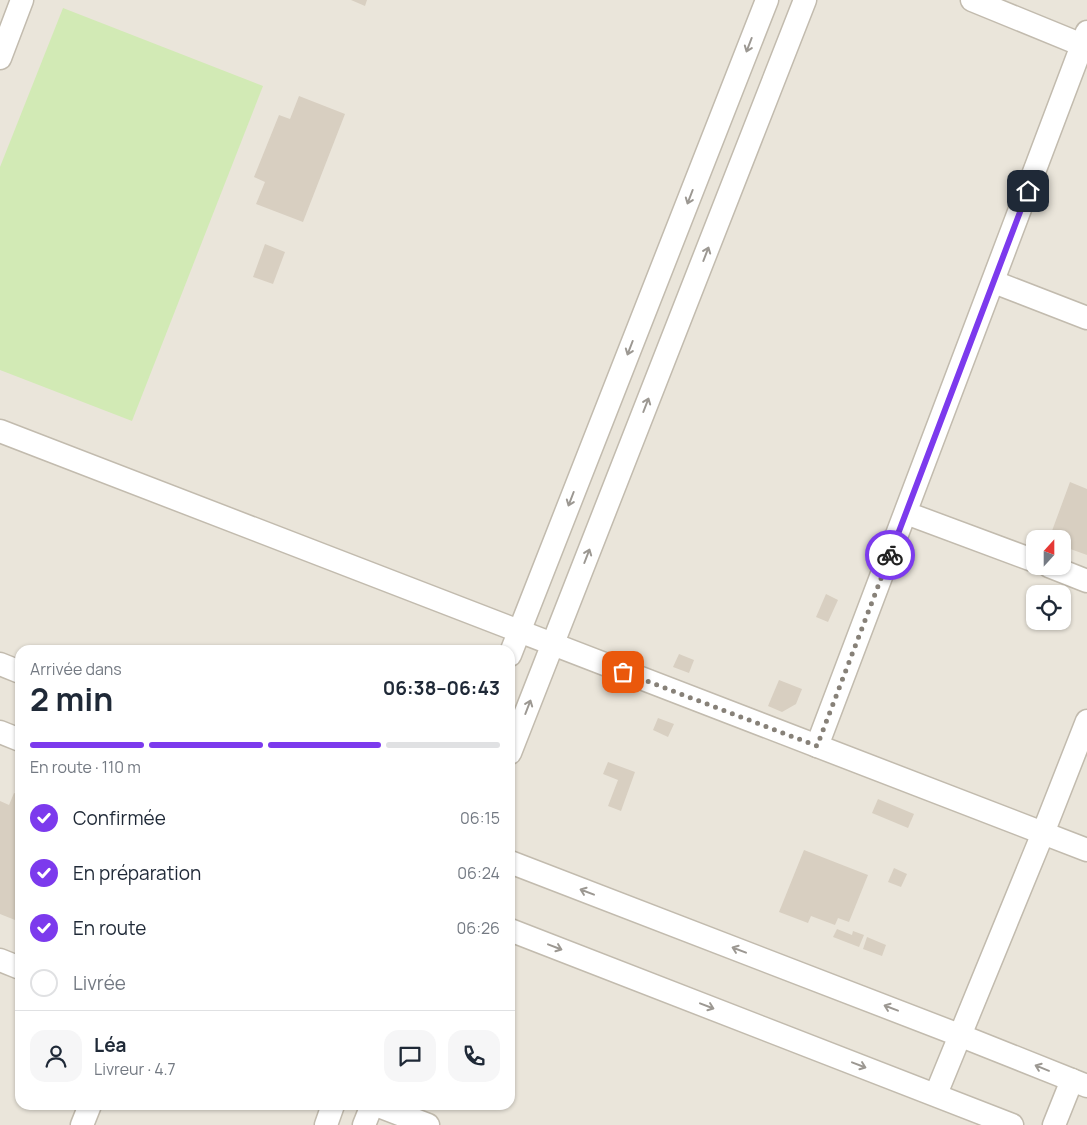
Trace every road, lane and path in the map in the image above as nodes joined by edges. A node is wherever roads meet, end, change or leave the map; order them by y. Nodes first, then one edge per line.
1 (767, 0) edge
2 (805, 0) edge
3 (972, 0) edge
4 (13, 10) edge
5 (1085, 42) edge
6 (0, 58) edge
7 (994, 282) junction
8 (1087, 318) edge
9 (0, 431) edge
10 (906, 513) junction
11 (1026, 558) edge
12 (1071, 574) edge
13 (1087, 580) edge
14 (519, 632) junction
15 (514, 645) edge
16 (552, 645) junction
17 (0, 664) edge
18 (15, 670) edge
19 (1087, 721) edge
20 (0, 732) edge
21 (15, 738) edge
22 (515, 740) edge
23 (817, 746) junction
24 (1043, 833) junction
25 (1087, 850) edge
26 (515, 864) edge
27 (515, 932) edge
28 (0, 960) edge
29 (15, 966) edge
30 (959, 1035) junction
31 (1079, 1083) edge
32 (936, 1094) junction
33 (88, 1110) edge
34 (332, 1110) edge
35 (370, 1110) edge
36 (389, 1110) edge
37 (82, 1125) edge
38 (326, 1125) edge
39 (364, 1125) edge
40 (428, 1125) edge
41 (1012, 1125) edge
42 (1054, 1125) edge

1 -> 14 street
16 -> 2 street
3 - 5 street
4 - 6 street
5 - 7 street
7 - 8 street
7 - 10 street
9 - 14 street
10 - 11 street
10 - 23 street
12 - 13 street
14 - 15 street
14 - 16 street
22 -> 16 street
16 - 23 street
17 - 18 street
19 - 24 street
20 - 21 street
23 - 24 street
24 - 25 street
24 - 30 street
30 -> 26 street
27 -> 32 street
28 - 29 street
31 -> 30 street
30 - 32 street
31 - 42 street
32 - 41 street
33 - 37 street
34 - 38 street
35 - 39 street
36 - 40 street

